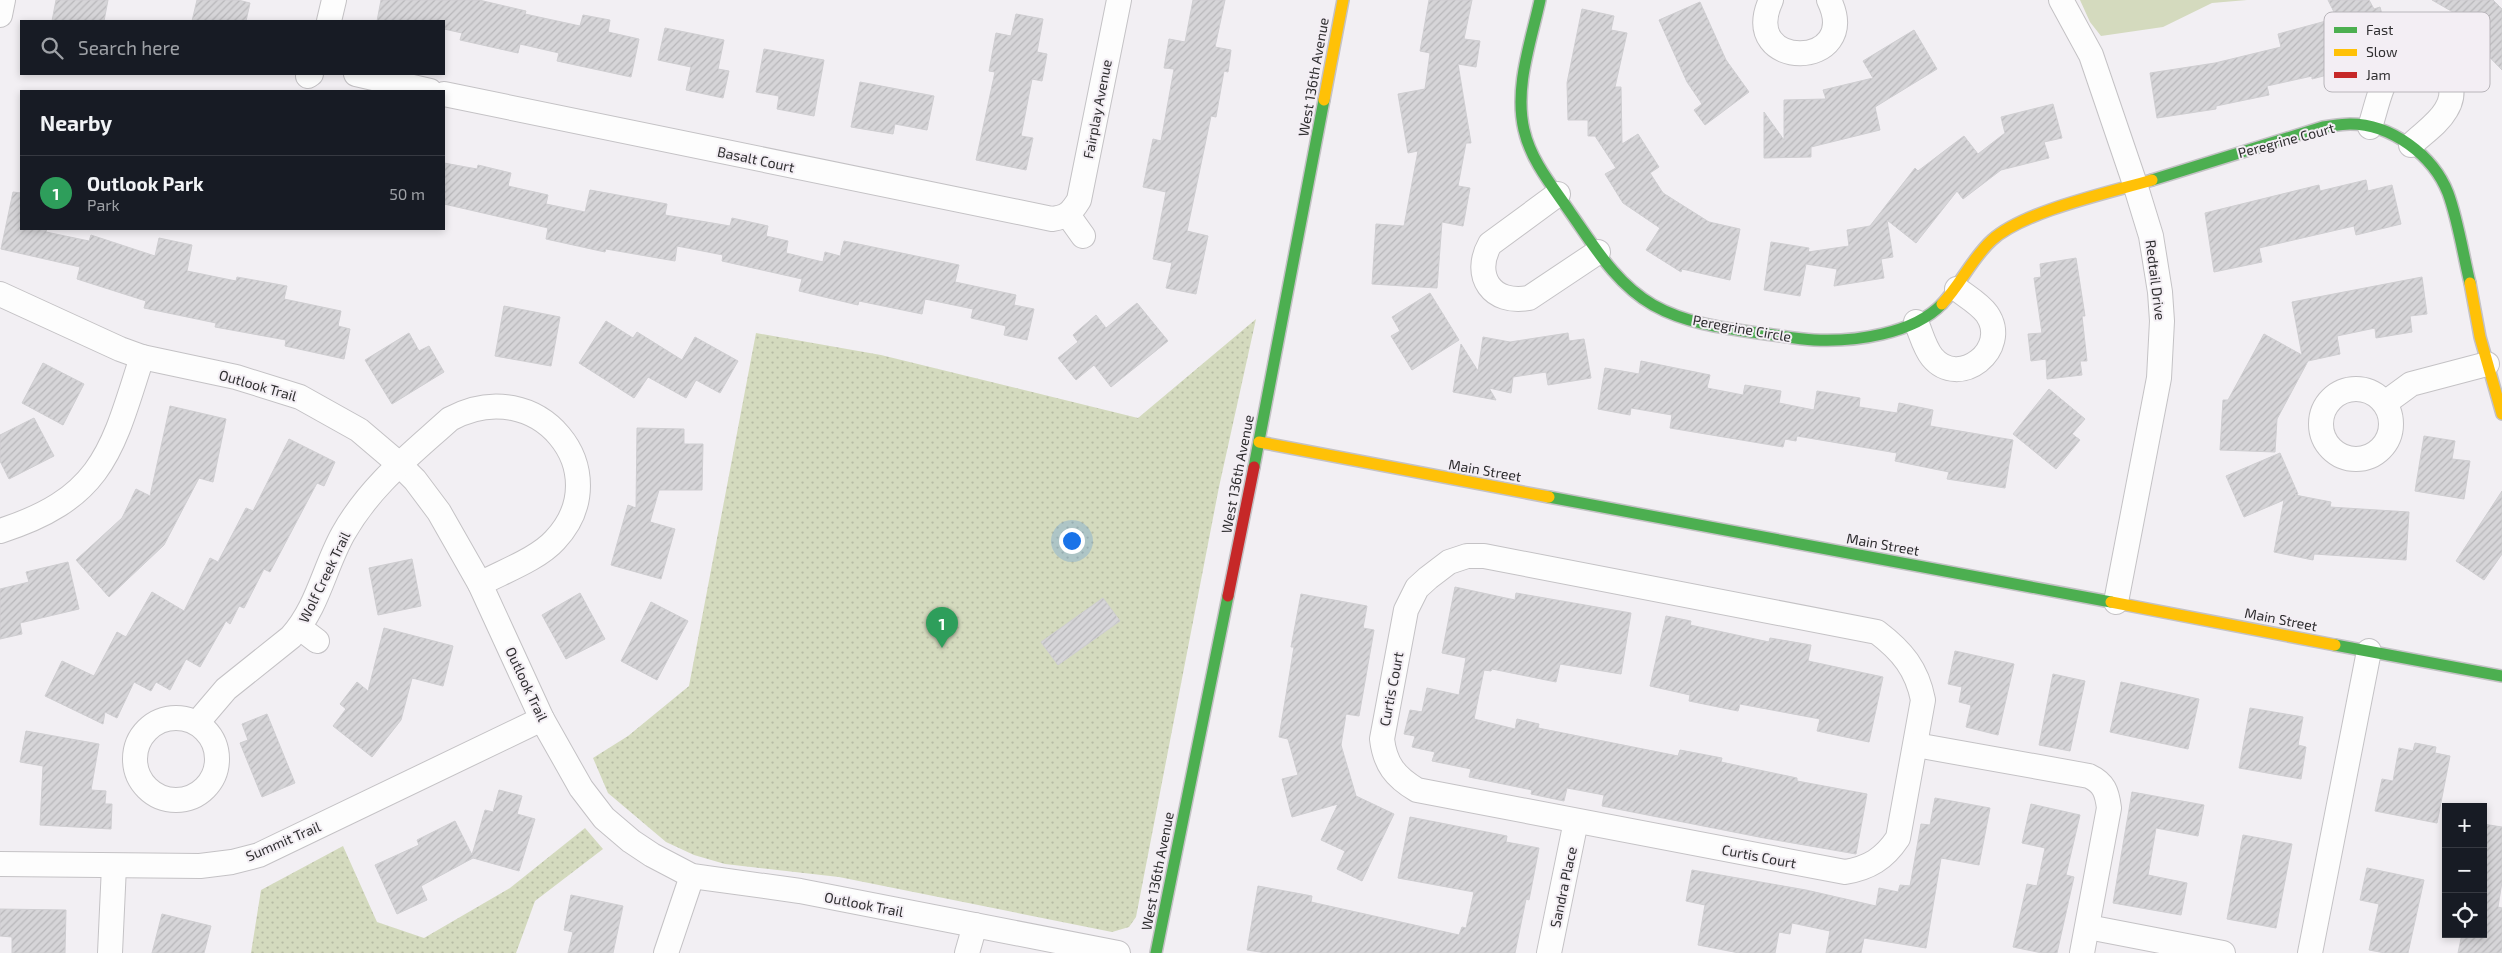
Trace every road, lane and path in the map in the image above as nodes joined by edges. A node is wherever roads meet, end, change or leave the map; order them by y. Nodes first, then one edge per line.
1 (334, 0) edge
2 (1119, 0) edge
3 (1343, 0) edge
4 (1540, 0) edge
5 (1771, 0) edge
6 (1829, 0) edge
7 (2061, 0) edge
8 (329, 20) edge
9 (360, 75) edge
10 (426, 90) edge
11 (2382, 92) edge
12 (2452, 92) edge
13 (445, 94) edge
14 (2370, 127) junction
15 (2410, 145) junction
16 (2135, 184) junction
17 (1558, 194) junction
18 (1068, 215) junction
19 (1083, 236) dead end
20 (1598, 252) junction
21 (1957, 289) junction
22 (0, 294) edge
23 (1916, 322) junction
24 (142, 357) junction
25 (2486, 364) junction
26 (2385, 403) dead end
27 (2502, 414) edge
28 (1259, 442) junction
29 (399, 464) junction
30 (0, 531) edge
31 (480, 584) junction
32 (2116, 602) junction
33 (2370, 651) junction
34 (2502, 676) edge
35 (542, 719) junction
36 (197, 723) dead end
37 (1916, 745) junction
38 (1576, 821) junction
39 (0, 864) edge
40 (114, 866) junction
41 (692, 876) junction
42 (975, 925) junction
43 (2088, 927) junction
44 (110, 953) edge
45 (666, 953) edge
46 (967, 953) edge
47 (1118, 953) edge
48 (1156, 953) edge
49 (1549, 953) edge
50 (2082, 953) edge
51 (2223, 953) edge
52 (2310, 953) edge

1 - 8 street
2 - 18 street, Fairplay Avenue
3 - 28 street, West 136th Avenue
4 - 17 street, Peregrine Circle
5 - 6 street
7 - 16 street, Redtail Drive
9 - 10 street
11 - 14 street
12 - 15 street
13 - 18 street, Basalt Court
14 - 15 street, Peregrine Court
14 - 16 street, Peregrine Court
15 - 25 street, Peregrine Court
16 - 21 street, Peregrine Circle
16 - 32 street, Redtail Drive
17 - 20 street, Peregrine Circle
17 - 20 street
18 - 19 street
20 - 23 street, Peregrine Circle
21 - 23 street, Peregrine Circle
21 - 23 street
22 - 24 street, Outlook Trail
24 - 29 street, Outlook Trail
24 - 30 street
25 - 26 street
25 - 27 street, Peregrine Court
28 - 32 street, Main Street
28 - 48 street, West 136th Avenue
29 - 31 street, Outlook Trail
29 - 31 street
29 - 36 street, Wolf Creek Trail
31 - 35 street, Outlook Trail
32 - 33 street, Main Street
33 - 34 street, Main Street
33 - 52 street
35 - 40 street, Summit Trail
35 - 41 street, Outlook Trail
37 - 38 street, Curtis Court
37 - 38 street, Curtis Court
37 - 43 street
38 - 49 street, Sandra Place
39 - 40 street, Summit Trail
40 - 44 street
41 - 42 street, Outlook Trail
41 - 45 street
42 - 46 street
42 - 47 street, Outlook Trail
43 - 50 street
43 - 51 street

